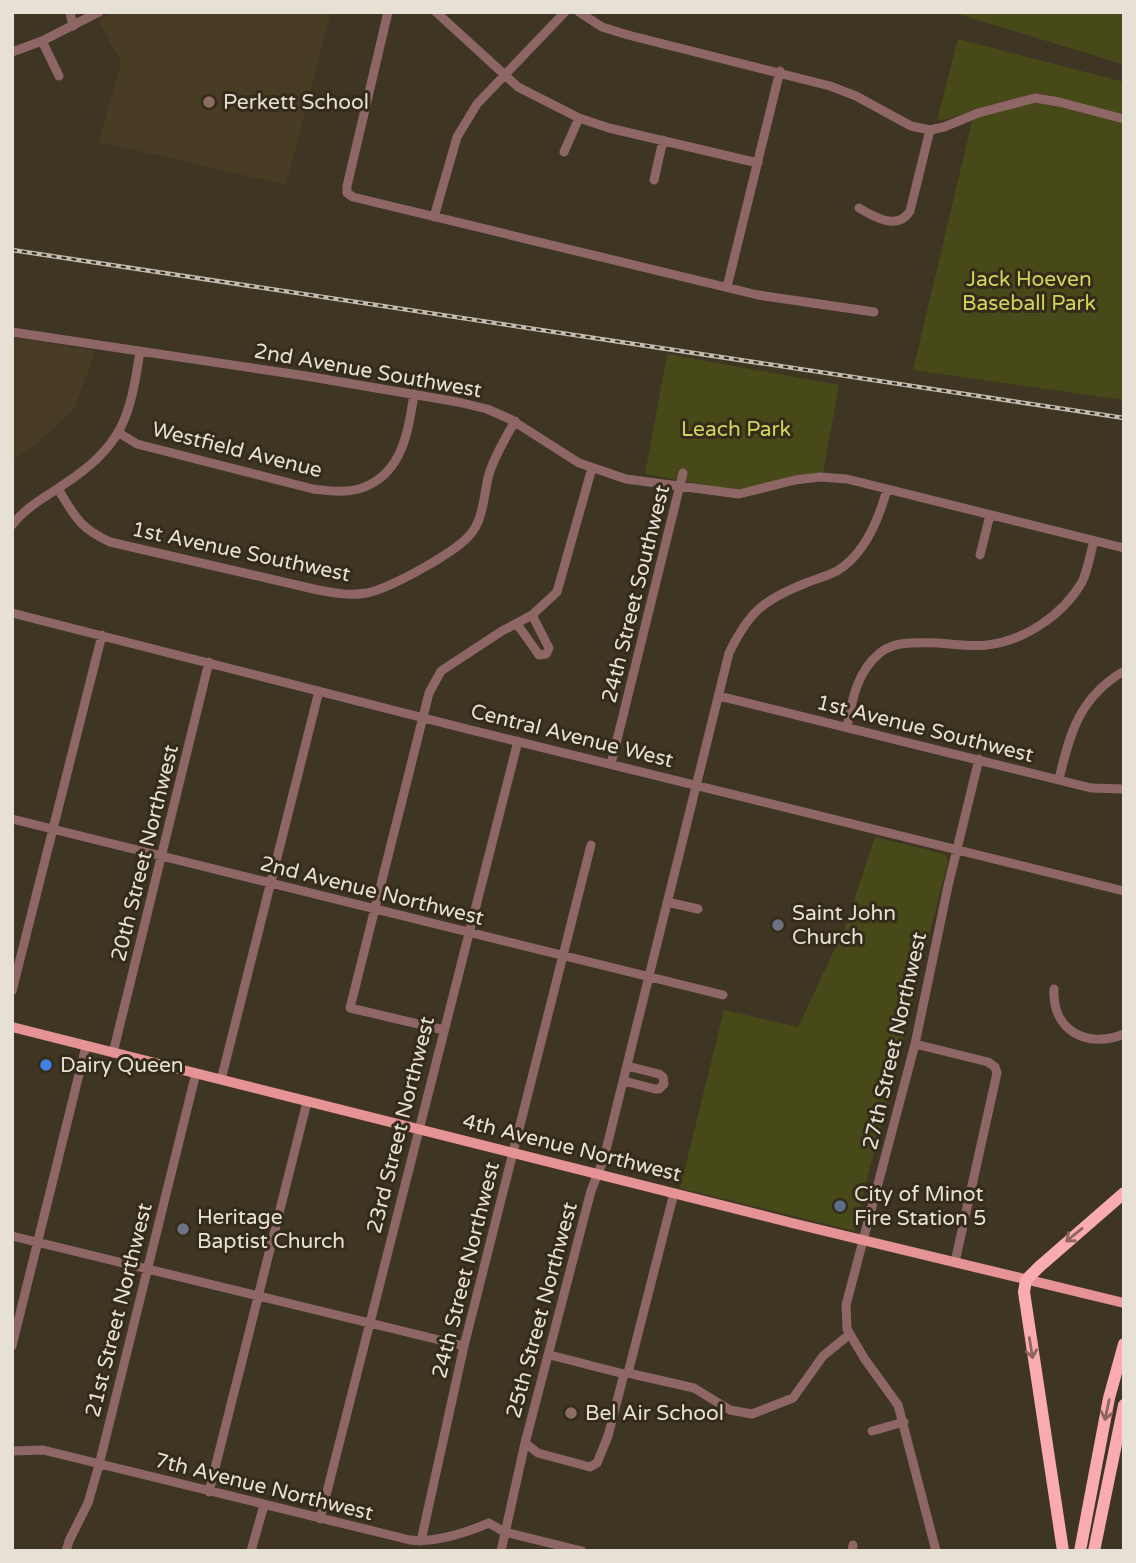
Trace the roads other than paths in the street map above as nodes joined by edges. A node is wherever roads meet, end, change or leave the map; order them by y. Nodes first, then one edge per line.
1 (70, 12) edge
2 (99, 12) edge
3 (388, 12) edge
4 (436, 12) edge
5 (565, 12) edge
6 (579, 12) edge
7 (73, 26) junction
8 (42, 41) junction
9 (12, 52) edge
10 (780, 71) junction
11 (505, 75) junction
12 (59, 76) dead end
13 (579, 118) junction
14 (1124, 119) edge
15 (930, 130) junction
16 (663, 140) junction
17 (564, 152) dead end
18 (758, 163) junction
19 (654, 180) dead end
20 (859, 208) dead end
21 (435, 217) junction
22 (727, 287) junction
23 (874, 313) dead end
24 (12, 332) edge
25 (140, 351) junction
26 (414, 394) junction
27 (515, 421) junction
28 (119, 433) junction
29 (592, 468) junction
30 (683, 473) dead end
31 (682, 486) junction
32 (58, 489) junction
33 (887, 489) junction
34 (990, 514) junction
35 (12, 525) edge
36 (1094, 541) junction
37 (1124, 548) edge
38 (980, 555) dead end
39 (12, 613) edge
40 (532, 615) junction
41 (517, 624) junction
42 (102, 635) junction
43 (209, 663) junction
44 (1124, 671) edge
45 (319, 691) junction
46 (719, 696) junction
47 (423, 718) junction
48 (847, 728) junction
49 (518, 741) junction
50 (979, 759) junction
51 (611, 764) junction
52 (1059, 779) junction
53 (696, 785) junction
54 (1124, 789) edge
55 (12, 820) edge
56 (52, 830) junction
57 (591, 845) dead end
58 (957, 850) junction
59 (162, 857) junction
60 (271, 884) junction
61 (1124, 891) edge
62 (667, 902) junction
63 (374, 909) junction
64 (698, 909) dead end
65 (467, 932) junction
66 (563, 955) junction
67 (649, 977) junction
68 (1055, 989) dead end
69 (12, 991) edge
70 (723, 995) dead end
71 (12, 1027) edge
72 (444, 1030) junction
73 (1124, 1034) edge
74 (915, 1044) junction
75 (86, 1046) junction
76 (113, 1052) junction
77 (627, 1066) junction
78 (196, 1073) junction
79 (222, 1080) junction
80 (624, 1081) junction
81 (307, 1102) junction
82 (418, 1130) junction
83 (513, 1153) junction
84 (597, 1174) junction
85 (1124, 1193) edge
86 (674, 1194) junction
87 (12, 1236) edge
88 (865, 1241) junction
89 (38, 1242) junction
90 (955, 1262) junction
91 (148, 1269) junction
92 (1026, 1280) junction
93 (258, 1296) junction
94 (1124, 1303) edge
95 (370, 1323) junction
96 (850, 1334) junction
97 (1124, 1344) edge
98 (12, 1346) edge
99 (464, 1346) junction
100 (550, 1355) junction
101 (626, 1374) junction
102 (1124, 1405) edge
103 (904, 1422) junction
104 (872, 1431) dead end
105 (525, 1443) junction
106 (12, 1451) edge
107 (99, 1465) junction
108 (209, 1492) junction
109 (264, 1505) junction
110 (320, 1519) junction
111 (504, 1532) junction
112 (421, 1541) junction
113 (66, 1551) edge
114 (251, 1551) edge
115 (501, 1551) edge
116 (582, 1551) edge
117 (936, 1551) edge
118 (1063, 1551) edge
119 (1080, 1551) edge
120 (1094, 1551) edge

1 - 7 street
2 - 7 street
3 - 21 street
4 - 11 street
5 - 11 street
6 - 10 street
7 - 8 street
8 - 9 street
8 - 12 street
10 - 15 street
10 - 18 street
11 - 13 street
11 - 21 street
13 - 16 street
13 - 17 street
14 - 15 street
15 - 20 street
16 - 18 street
16 - 19 street
18 - 22 street
21 - 22 street
22 - 23 street
24 - 25 street, 2nd Avenue Southwest
25 - 26 street, 2nd Avenue Southwest
25 - 28 street
26 - 27 street, 2nd Avenue Southwest
26 - 28 street, Westfield Avenue
27 - 29 street, 2nd Avenue Southwest
27 - 32 street, 1st Avenue Southwest
28 - 32 street
29 - 31 street, 2nd Avenue Southwest
29 - 40 street
30 - 31 street, 24th Street Southwest
31 - 33 street, 2nd Avenue Southwest
31 - 51 street, 24th Street Southwest
32 - 35 street
33 - 34 street, 2nd Avenue Southwest
33 - 46 street, 25th Street Northwest
34 - 36 street, 2nd Avenue Southwest
34 - 38 street
36 - 37 street, 2nd Avenue Southwest
36 - 48 street
39 - 42 street, Central Avenue West
40 - 41 street
40 - 41 street
41 - 47 street
42 - 43 street, Central Avenue West
42 - 56 street
43 - 45 street, Central Avenue West
43 - 59 street, 20th Street Northwest
44 - 52 street
45 - 47 street, Central Avenue West
45 - 60 street
46 - 48 street, 1st Avenue Southwest
46 - 53 street, 25th Street Northwest
47 - 49 street, Central Avenue West
47 - 63 street
48 - 50 street, 1st Avenue Southwest
49 - 51 street, Central Avenue West
49 - 65 street, 23rd Street Northwest
50 - 52 street, 1st Avenue Southwest
50 - 58 street, 27th Street Northwest
51 - 53 street, Central Avenue West
52 - 54 street, 1st Avenue Southwest
53 - 58 street, Central Avenue West
53 - 62 street, 25th Street Northwest
55 - 56 street, 2nd Avenue Northwest
56 - 59 street, 2nd Avenue Northwest
56 - 69 street
57 - 66 street, 24th Street Northwest
58 - 61 street, Central Avenue West
58 - 74 street, 27th Street Northwest
59 - 60 street, 2nd Avenue Northwest
59 - 76 street, 20th Street Northwest
60 - 63 street, 2nd Avenue Northwest
60 - 79 street
62 - 64 street
62 - 67 street, 25th Street Northwest
63 - 65 street, 2nd Avenue Northwest
63 - 72 street
65 - 66 street, 2nd Avenue Northwest
65 - 72 street, 23rd Street Northwest
66 - 67 street, 2nd Avenue Northwest
66 - 83 street, 24th Street Northwest
67 - 70 street, 2nd Avenue Northwest
67 - 77 street, 25th Street Northwest
68 - 73 street
71 - 75 main road, 4th Avenue Northwest
72 - 82 street, 23rd Street Northwest
74 - 88 street, 27th Street Northwest
74 - 90 street
75 - 76 main road, 4th Avenue Northwest
75 - 89 street
76 - 78 main road, 4th Avenue Northwest
77 - 80 street, 25th Street Northwest
77 - 80 street
78 - 79 main road, 4th Avenue Northwest
78 - 91 street, 21st Street Northwest
79 - 81 main road, 4th Avenue Northwest
80 - 84 street, 25th Street Northwest
81 - 82 main road, 4th Avenue Northwest
81 - 93 street
82 - 83 main road, 4th Avenue Northwest
82 - 95 street, 23rd Street Northwest
83 - 84 main road, 4th Avenue Northwest
83 - 99 street, 24th Street Northwest
84 - 86 main road, 4th Avenue Northwest
84 - 100 street, 25th Street Northwest
85 -> 92 highway
86 - 88 main road, 4th Avenue Northwest
86 - 101 street
87 - 89 street
88 - 90 main road, 4th Avenue Northwest
88 - 96 street, 27th Street Northwest
89 - 91 street
89 - 98 street
90 - 92 main road, 4th Avenue Northwest
91 - 93 street
91 - 107 street, 21st Street Northwest
92 - 94 main road, 4th Avenue Northwest
92 -> 118 highway
93 - 95 street
93 - 108 street
95 - 99 street
95 - 110 street, 23rd Street Northwest
96 - 101 street
96 - 103 street, 27th Street Northwest
97 -> 119 highway
99 - 112 street, 24th Street Northwest
100 - 101 street
100 - 105 street, 25th Street Northwest
101 - 105 street
102 - 120 highway
103 - 104 street
103 - 117 street, 27th Street Northwest
105 - 111 street, 25th Street Northwest
106 - 107 street, 7th Avenue Northwest
107 - 108 street, 7th Avenue Northwest
107 - 113 street, 21st Street Northwest
108 - 109 street, 7th Avenue Northwest
109 - 110 street, 7th Avenue Northwest
109 - 114 street
110 - 112 street, 7th Avenue Northwest
111 - 112 street, 7th Avenue Northwest
111 - 115 street, 25th Street Northwest
111 - 116 street, 7th Avenue Northwest

